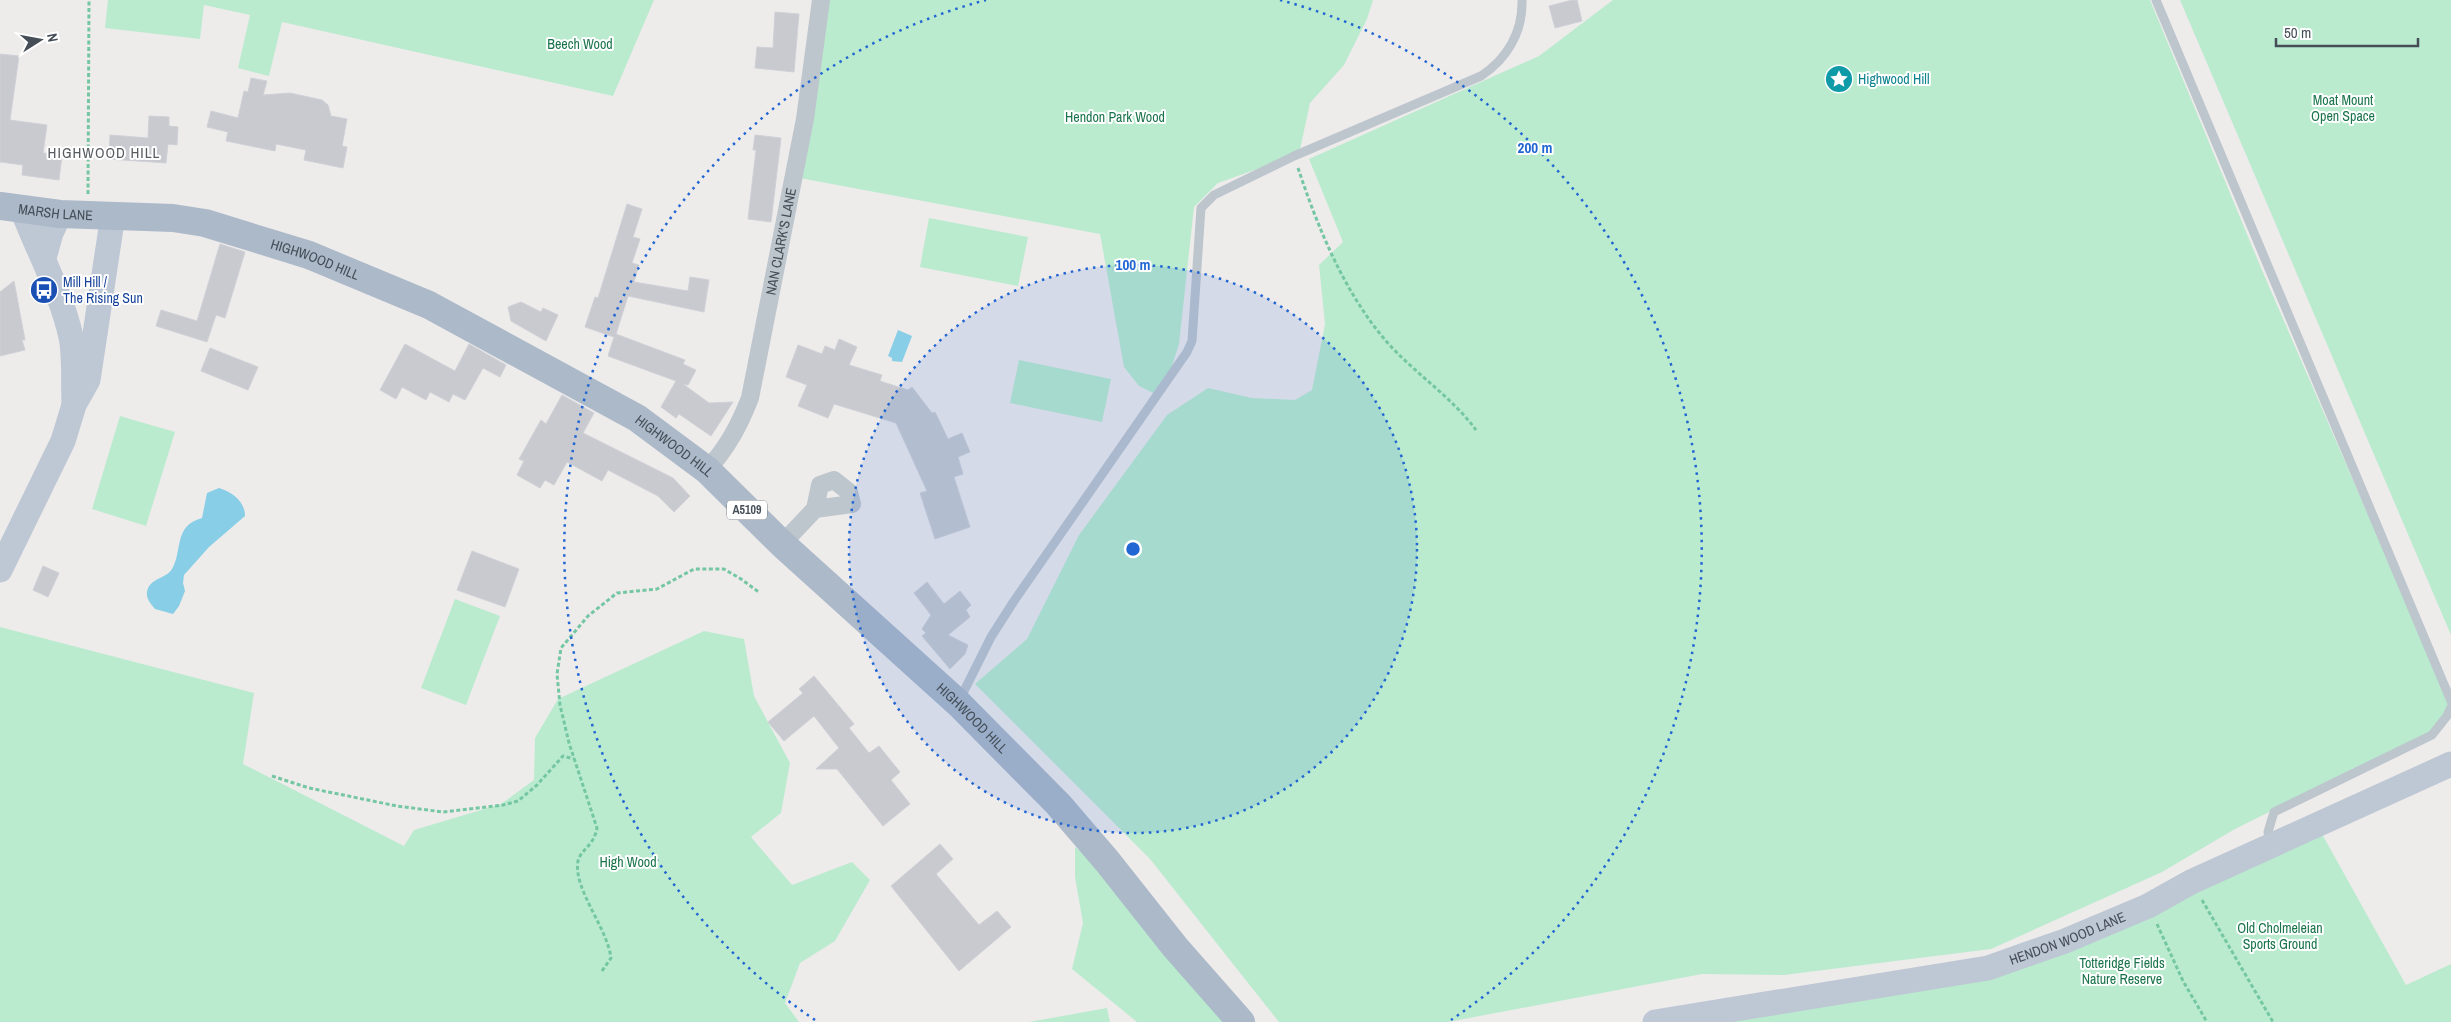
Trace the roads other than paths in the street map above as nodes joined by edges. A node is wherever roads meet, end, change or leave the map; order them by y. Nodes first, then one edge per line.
1 (821, 0) edge
2 (1522, 0) edge
3 (2156, 0) edge
4 (11, 207) edge
5 (60, 214) junction
6 (100, 215) junction
7 (44, 258) junction
8 (74, 405) junction
9 (707, 470) junction
10 (815, 509) dead end
11 (782, 544) junction
12 (0, 570) edge
13 (2451, 701) edge
14 (958, 704) junction
15 (2451, 707) edge
16 (2451, 764) edge
17 (2271, 846) junction
18 (1241, 1022) edge
19 (1655, 1022) edge

1 - 9 street, NAN CLARK'S LANE
2 - 14 lane
3 - 13 lane
4 - 5 main road, MARSH LANE / A5109
4 - 7 main road
5 - 6 main road, MARSH LANE / A5109
5 - 7 main road
6 - 8 main road
6 - 9 main road, HIGHWOOD HILL / A5109
7 - 8 main road
8 - 12 main road
9 - 11 main road, HIGHWOOD HILL / A5109
10 - 11 street
11 - 14 main road, HIGHWOOD HILL / A5109
14 - 18 main road, HIGHWOOD HILL / A5109
15 - 17 lane
16 - 17 main road, HENDON WOOD LANE
17 - 19 main road, HENDON WOOD LANE

